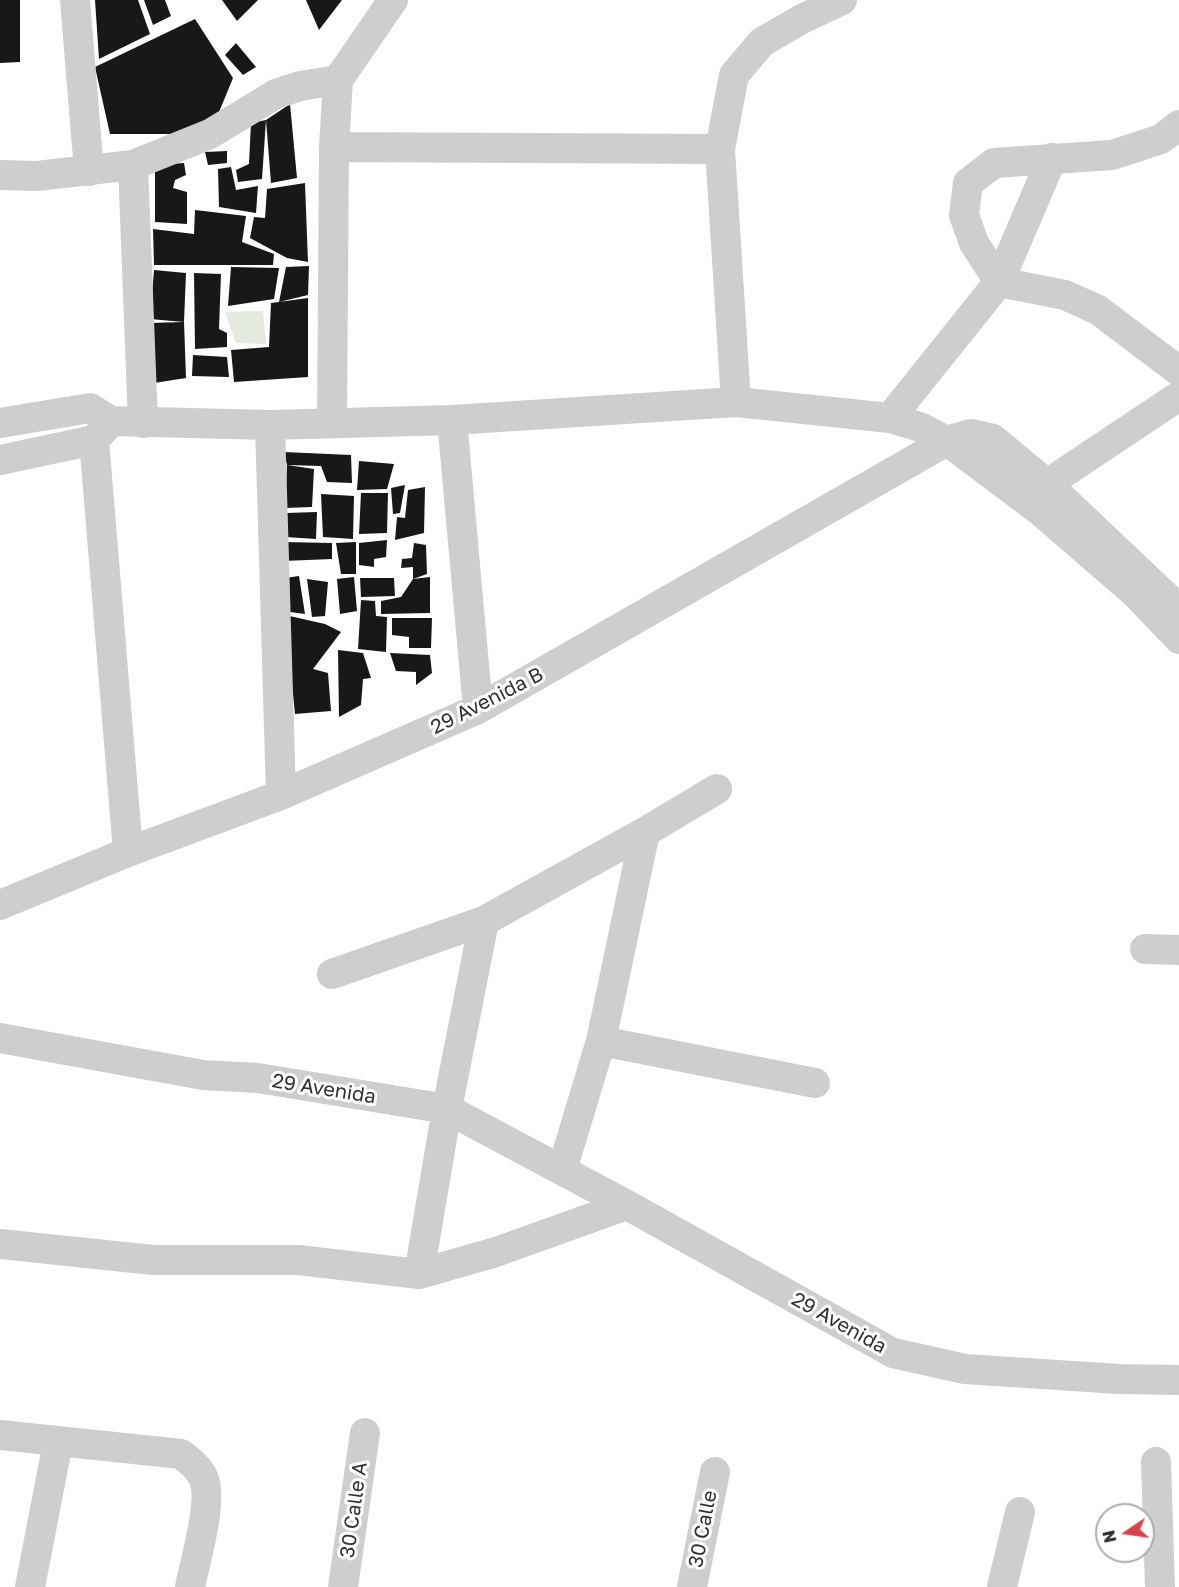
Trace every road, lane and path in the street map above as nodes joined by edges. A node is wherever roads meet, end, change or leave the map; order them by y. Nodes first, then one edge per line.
1 (75, 0) edge
2 (393, 0) edge
3 (842, 0) edge
4 (338, 80) junction
5 (1179, 125) edge
6 (334, 147) junction
7 (720, 149) junction
8 (1052, 158) junction
9 (133, 165) junction
10 (89, 171) junction
11 (0, 175) edge
12 (999, 282) junction
13 (1179, 371) edge
14 (1179, 396) edge
15 (735, 402) junction
16 (890, 418) junction
17 (452, 420) junction
18 (332, 422) junction
19 (0, 423) edge
20 (144, 423) junction
21 (270, 425) junction
22 (102, 431) junction
23 (946, 441) junction
24 (0, 460) edge
25 (1047, 484) junction
26 (1179, 609) edge
27 (1179, 639) edge
28 (478, 710) junction
29 (717, 789) dead end
30 (281, 795) junction
31 (645, 832) junction
32 (128, 852) junction
33 (0, 905) edge
34 (484, 921) junction
35 (1145, 949) dead end
36 (1179, 951) edge
37 (332, 974) dead end
38 (0, 1038) edge
39 (601, 1041) junction
40 (815, 1083) dead end
41 (447, 1108) junction
42 (562, 1170) junction
43 (627, 1205) junction
44 (0, 1244) edge
45 (419, 1274) junction
46 (1179, 1380) edge
47 (365, 1433) dead end
48 (0, 1435) edge
49 (58, 1442) junction
50 (1156, 1462) dead end
51 (715, 1472) dead end
52 (1020, 1512) dead end
53 (30, 1587) edge
54 (190, 1587) edge
55 (343, 1587) edge
56 (692, 1587) edge
57 (1002, 1587) edge
58 (1160, 1587) edge

1 - 10 street
2 - 4 street
3 - 7 street
4 - 6 street
4 - 9 street
5 - 8 street
6 - 7 street
6 - 18 street
7 - 15 street
8 - 12 street
8 - 12 street
9 - 10 street
9 - 20 street
10 - 11 street
12 - 13 street
12 - 16 street
14 - 25 street
15 - 16 street
15 - 17 street
16 - 23 street
17 - 18 street
17 - 28 street
18 - 21 street
19 - 22 street
20 - 21 street
20 - 22 street
21 - 30 street
22 - 24 street
22 - 32 street
23 - 25 street, 29 Avenida B
23 - 27 street
23 - 28 street, 29 Avenida B
25 - 26 street, 29 Avenida B
28 - 30 street, 29 Avenida B
29 - 31 street
30 - 32 street, 29 Avenida B
31 - 34 street
31 - 39 street
32 - 33 street, 29 Avenida B
34 - 37 street
34 - 41 street
35 - 36 street
38 - 41 street, 29 Avenida
39 - 40 street
39 - 42 street
41 - 42 street, 29 Avenida
41 - 45 street
42 - 43 street, 29 Avenida
43 - 45 street
43 - 46 street, 29 Avenida
44 - 45 street
47 - 55 street, 30 Calle A
48 - 49 street
49 - 53 street
49 - 54 street
50 - 58 street
51 - 56 street, 30 Calle
52 - 57 street

